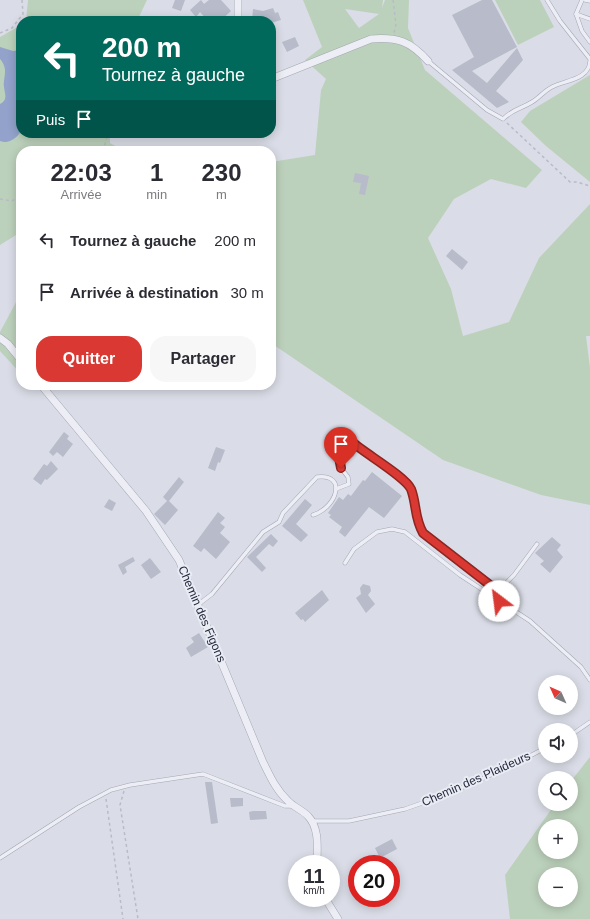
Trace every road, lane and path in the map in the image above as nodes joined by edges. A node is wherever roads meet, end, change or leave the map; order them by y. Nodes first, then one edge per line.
1 (22, 0) edge
2 (238, 0) edge
3 (393, 0) edge
4 (547, 0) edge
5 (582, 0) edge
6 (585, 0) edge
7 (590, 1) edge
8 (576, 14) junction
9 (21, 16) edge
10 (238, 16) edge
11 (590, 19) edge
12 (16, 23) edge
13 (0, 33) edge
14 (393, 39) junction
15 (590, 42) edge
16 (590, 60) edge
17 (428, 61) joint
18 (276, 78) edge
19 (503, 119) junction
20 (590, 186) edge
21 (0, 199) edge
22 (16, 199) edge
23 (0, 338) edge
24 (16, 354) edge
25 (45, 390) edge
26 (336, 489) junction
27 (313, 515) dead end
28 (537, 544) dead end
29 (345, 563) dead end
30 (499, 592) junction
31 (499, 601) junction
32 (199, 604) junction
33 (590, 680) edge
34 (590, 722) edge
35 (578, 730) edge
36 (538, 752) edge
37 (127, 786) junction
38 (104, 794) junction
39 (295, 806) junction
40 (311, 821) junction
41 (317, 855) edge
42 (0, 858) edge
43 (331, 907) edge
44 (124, 919) edge
45 (138, 919) edge
46 (338, 919) edge

1 - 9 path
2 - 10 street
3 - 14 path
4 - 16 lane
5 - 8 lane
6 - 7 lane
8 - 11 lane
8 - 15 lane
12 - 13 path
14 - 17 street
14 - 18 street
16 - 19 lane
17 - 19 lane
19 - 20 path
21 - 22 path
23 - 24 street
25 - 32 street, Chemin des Figons
26 - 27 lane
26 - 30 lane
26 - 32 lane
28 - 30 lane
29 - 31 lane
30 - 31 lane
31 - 33 lane
32 - 39 street, Chemin des Figons
34 - 35 lane
36 - 40 lane, Chemin des Plaideurs
37 - 38 lane
37 - 39 lane
37 - 45 path
38 - 42 lane
38 - 44 path
39 - 40 street, Chemin des Figons
40 - 41 street, Chemin des Figons
43 - 46 street

